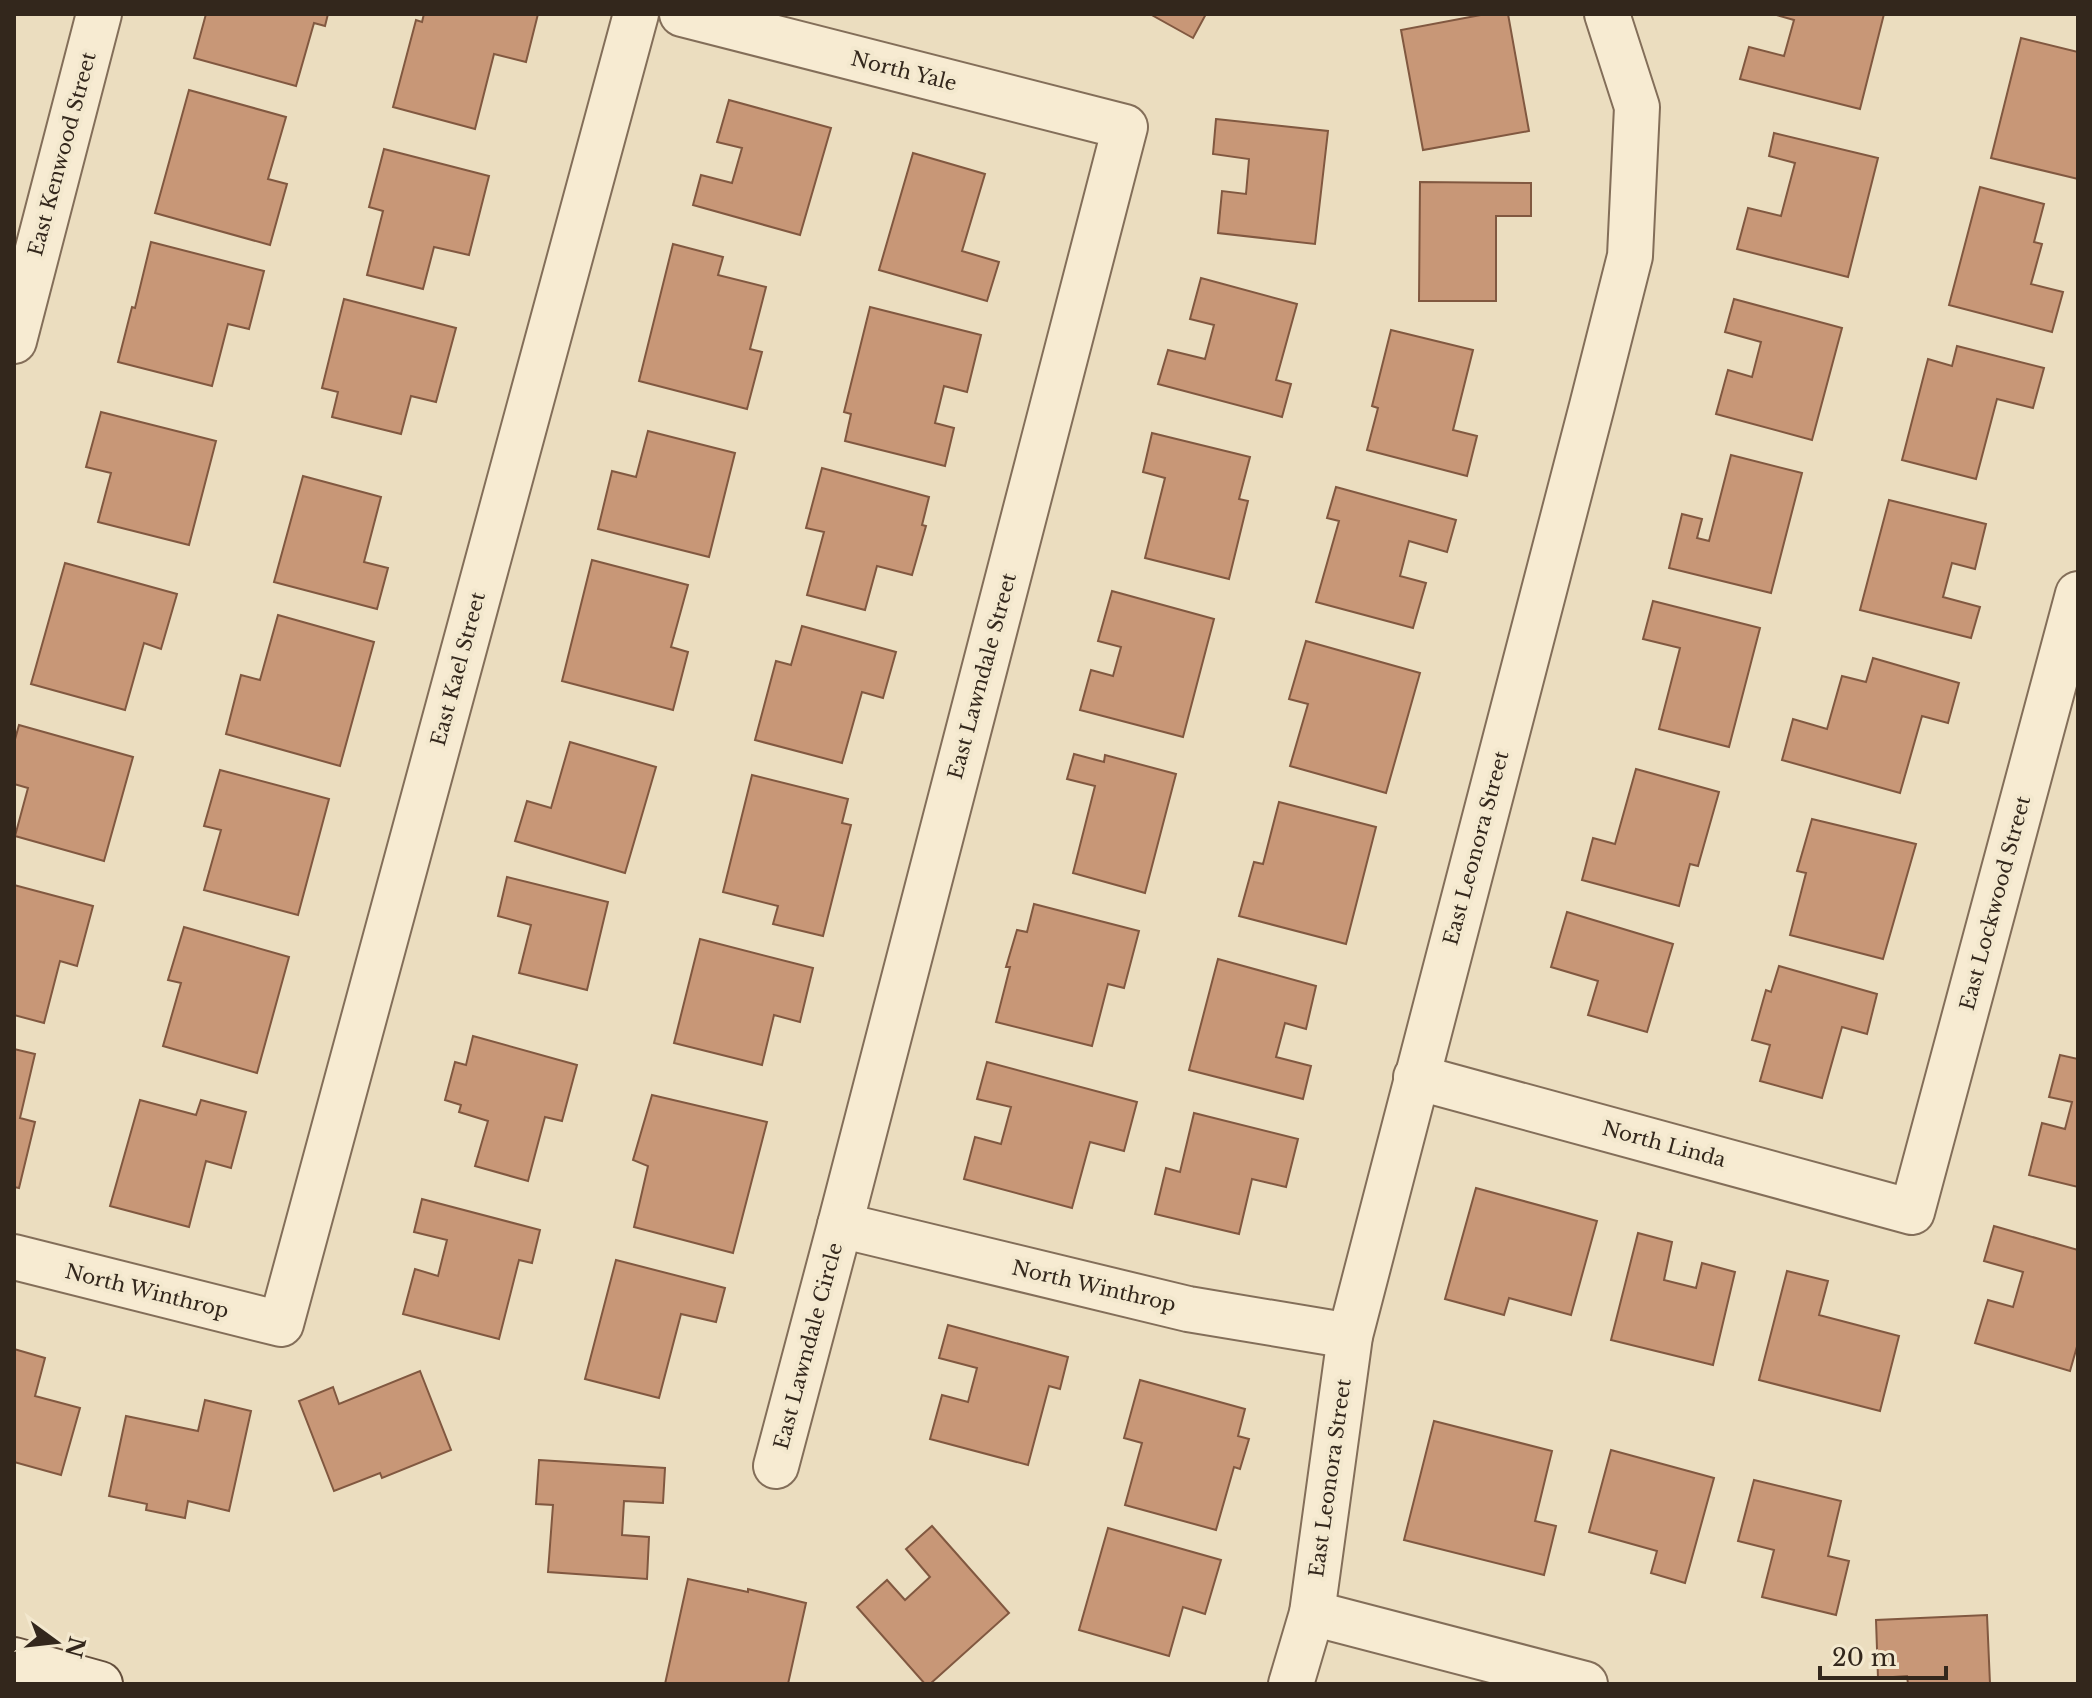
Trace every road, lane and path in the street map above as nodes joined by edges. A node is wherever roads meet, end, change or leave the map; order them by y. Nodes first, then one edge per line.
1 (99, 14) edge
2 (636, 14) edge
3 (682, 14) edge
4 (1607, 14) edge
5 (1125, 127) joint
6 (14, 341) edge
7 (2078, 594) edge
8 (2071, 651) edge
9 (1416, 1077) junction
10 (1912, 1212) joint
11 (840, 1225) junction
12 (14, 1257) edge
13 (281, 1324) joint
14 (1350, 1336) junction
15 (776, 1466) dead end
16 (1312, 1613) junction
17 (14, 1660) edge
18 (100, 1684) edge
19 (1291, 1684) edge
20 (1585, 1684) edge

1 - 6 street, East Kenwood Street
2 - 13 street, East Kael Street
3 - 5 street, North Yale
4 - 9 street, East Leonora Street
5 - 11 street, East Lawndale Street
7 - 8 street, East Lockwood Street
8 - 10 street, East Lockwood Street
9 - 10 street, North Linda
9 - 14 street, East Leonora Street
11 - 14 street, North Winthrop
11 - 15 street, East Lawndale Circle
12 - 13 street, North Winthrop
14 - 16 street, East Leonora Street
16 - 19 street, East Leonora Street
16 - 20 street
17 - 18 street

